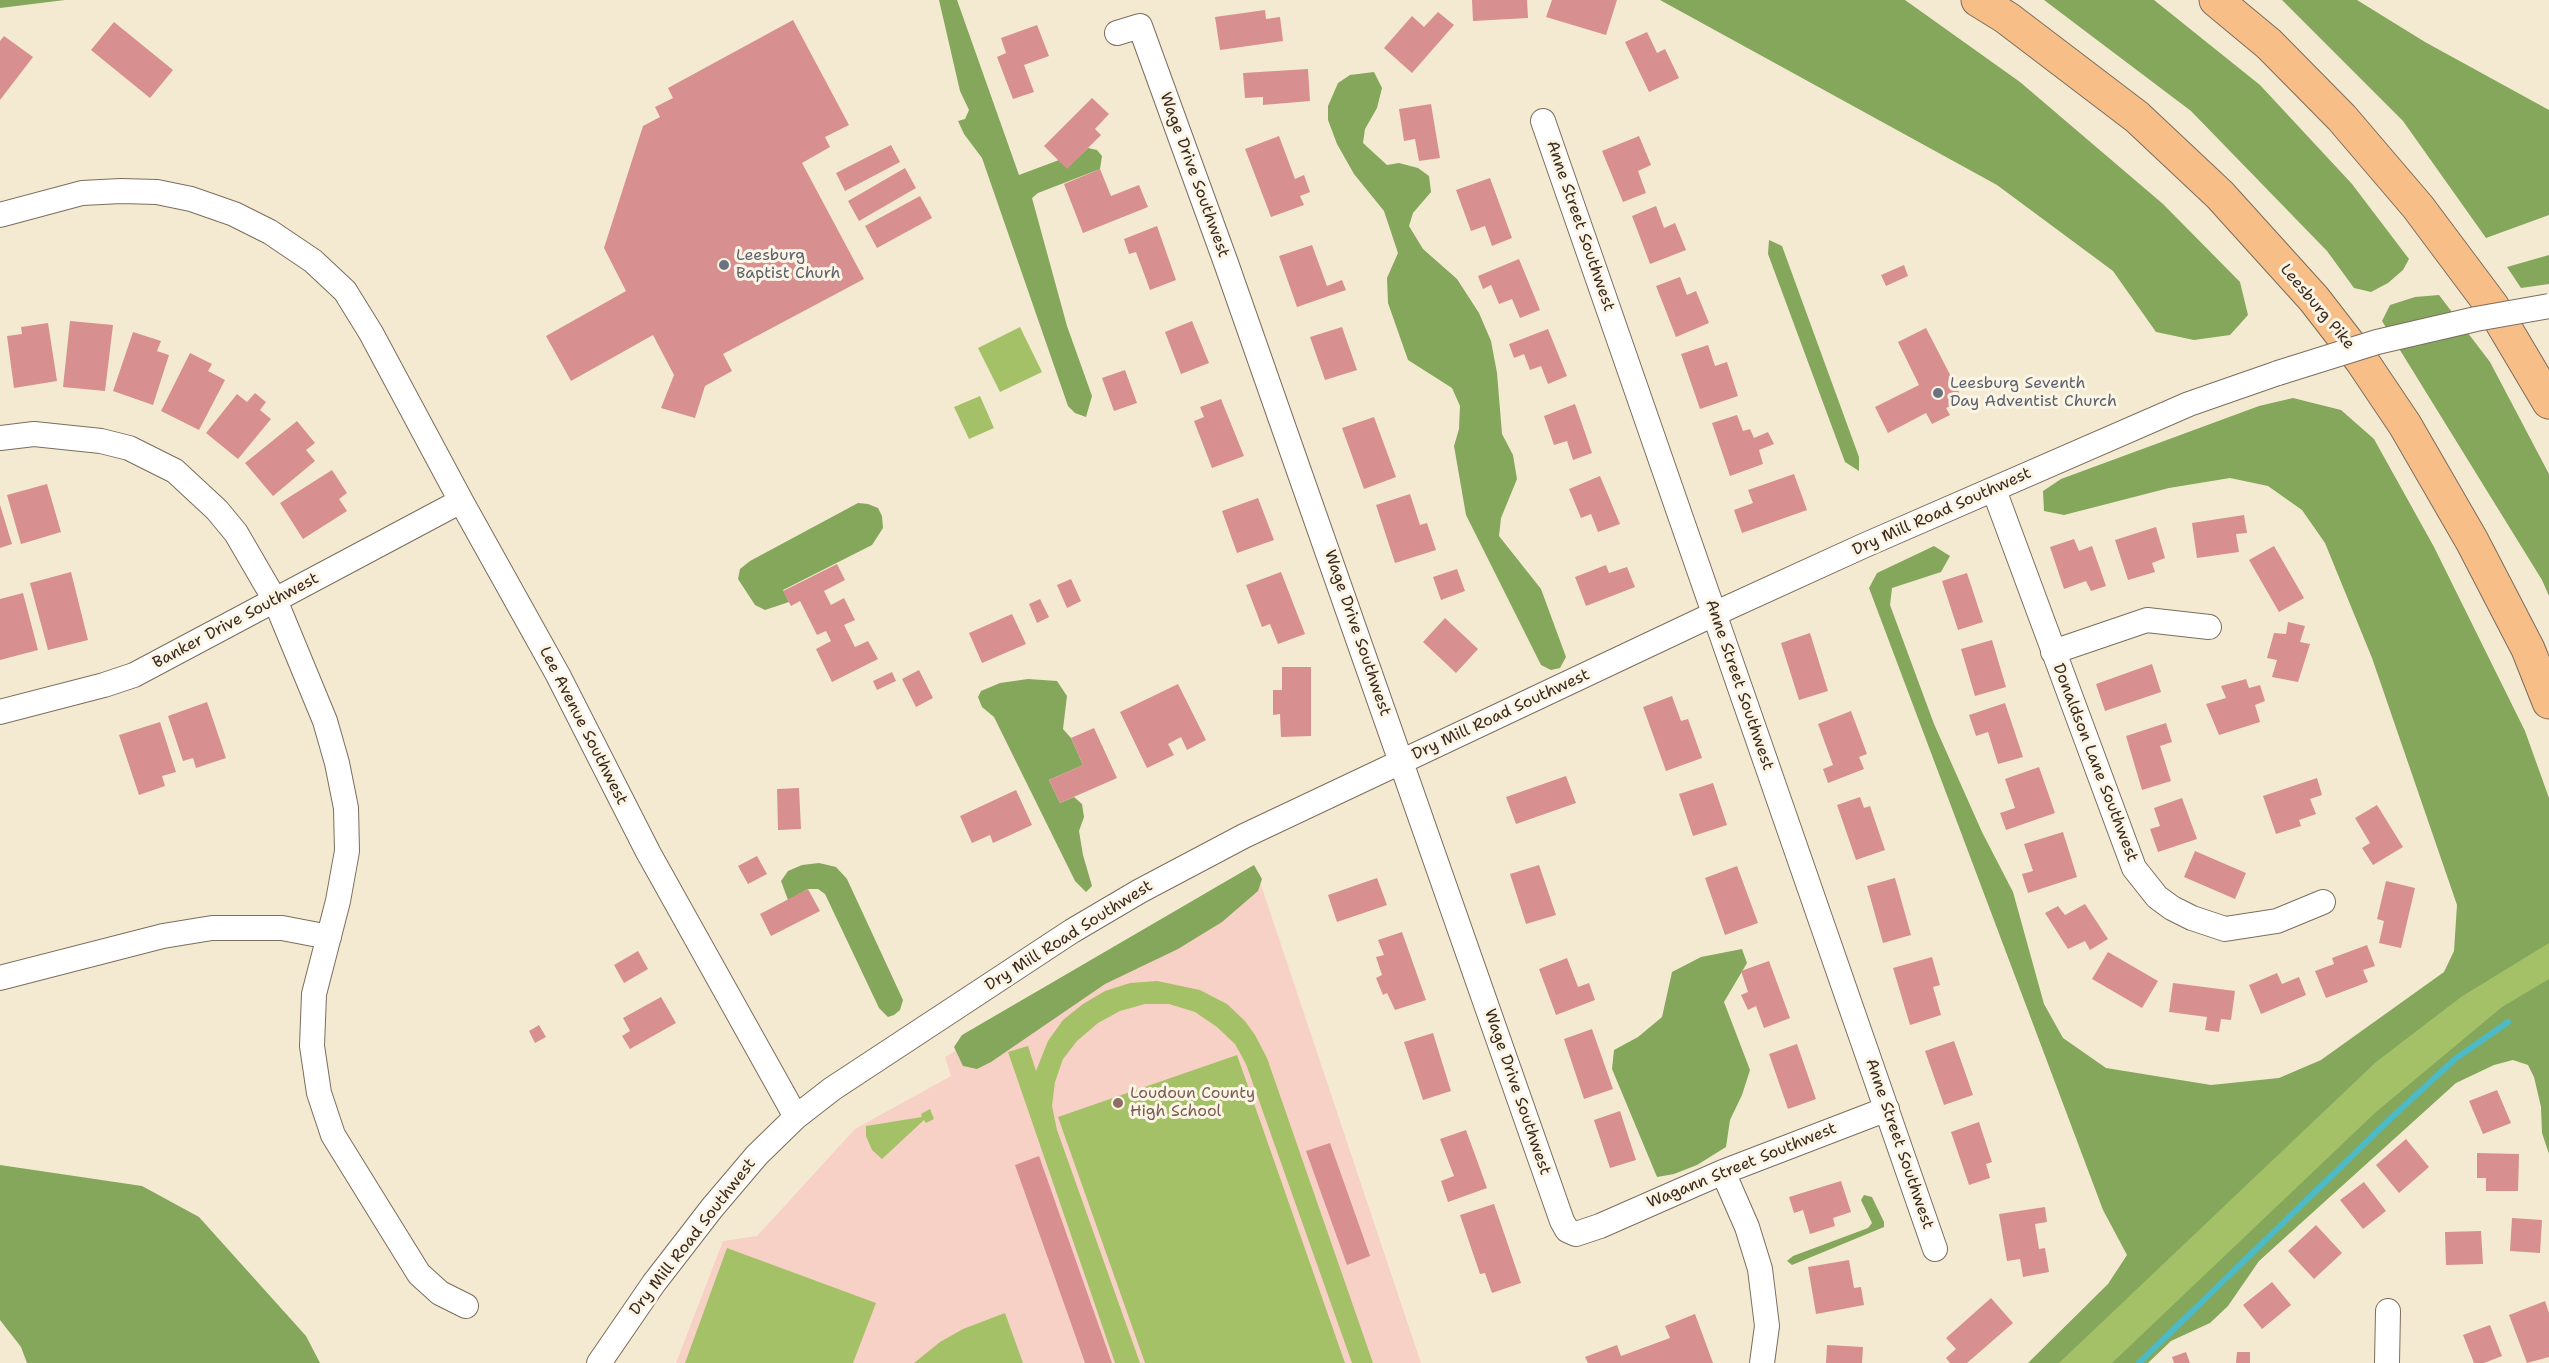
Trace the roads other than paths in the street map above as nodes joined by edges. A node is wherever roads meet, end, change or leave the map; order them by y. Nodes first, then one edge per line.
1 (1978, 0) edge
2 (2216, 0) edge
3 (1117, 33) dead end
4 (1543, 121) dead end
5 (0, 215) edge
6 (2549, 306) edge
7 (2549, 402) edge
8 (0, 438) edge
9 (1994, 490) junction
10 (461, 501) junction
11 (275, 600) junction
12 (1714, 614) junction
13 (2209, 627) dead end
14 (2053, 652) junction
15 (2549, 702) edge
16 (0, 712) edge
17 (1402, 761) junction
18 (2323, 902) dead end
19 (329, 937) junction
20 (0, 978) edge
21 (1887, 1109) junction
22 (796, 1117) junction
23 (1723, 1172) junction
24 (1600, 1226) joint
25 (1935, 1249) dead end
26 (466, 1306) dead end
27 (2388, 1311) dead end
28 (599, 1363) edge
29 (1762, 1363) edge
30 (2387, 1363) edge

1 - 15 highway, Leesburg Pike
2 - 7 highway
3 - 17 street, Wage Drive Southwest
4 - 12 street, Anne Street Southwest
5 - 10 street, Lee Avenue Southwest
6 - 9 street, Dry Mill Road Southwest, bridge
8 - 11 street
9 - 12 street, Dry Mill Road Southwest
9 - 14 street, Donaldson Lane Southwest
10 - 11 street, Banker Drive Southwest
10 - 22 street, Lee Avenue Southwest
11 - 16 street, Banker Drive Southwest
11 - 19 street
12 - 17 street, Dry Mill Road Southwest
12 - 21 street, Anne Street Southwest
13 - 14 street
14 - 18 street, Donaldson Lane Southwest
17 - 22 street, Dry Mill Road Southwest
17 - 24 street, Wage Drive Southwest
19 - 20 street
19 - 26 street
21 - 23 street, Wagann Street Southwest
21 - 25 street, Anne Street Southwest
22 - 28 street, Dry Mill Road Southwest
23 - 24 street, Wagann Street Southwest
23 - 29 street
27 - 30 street

